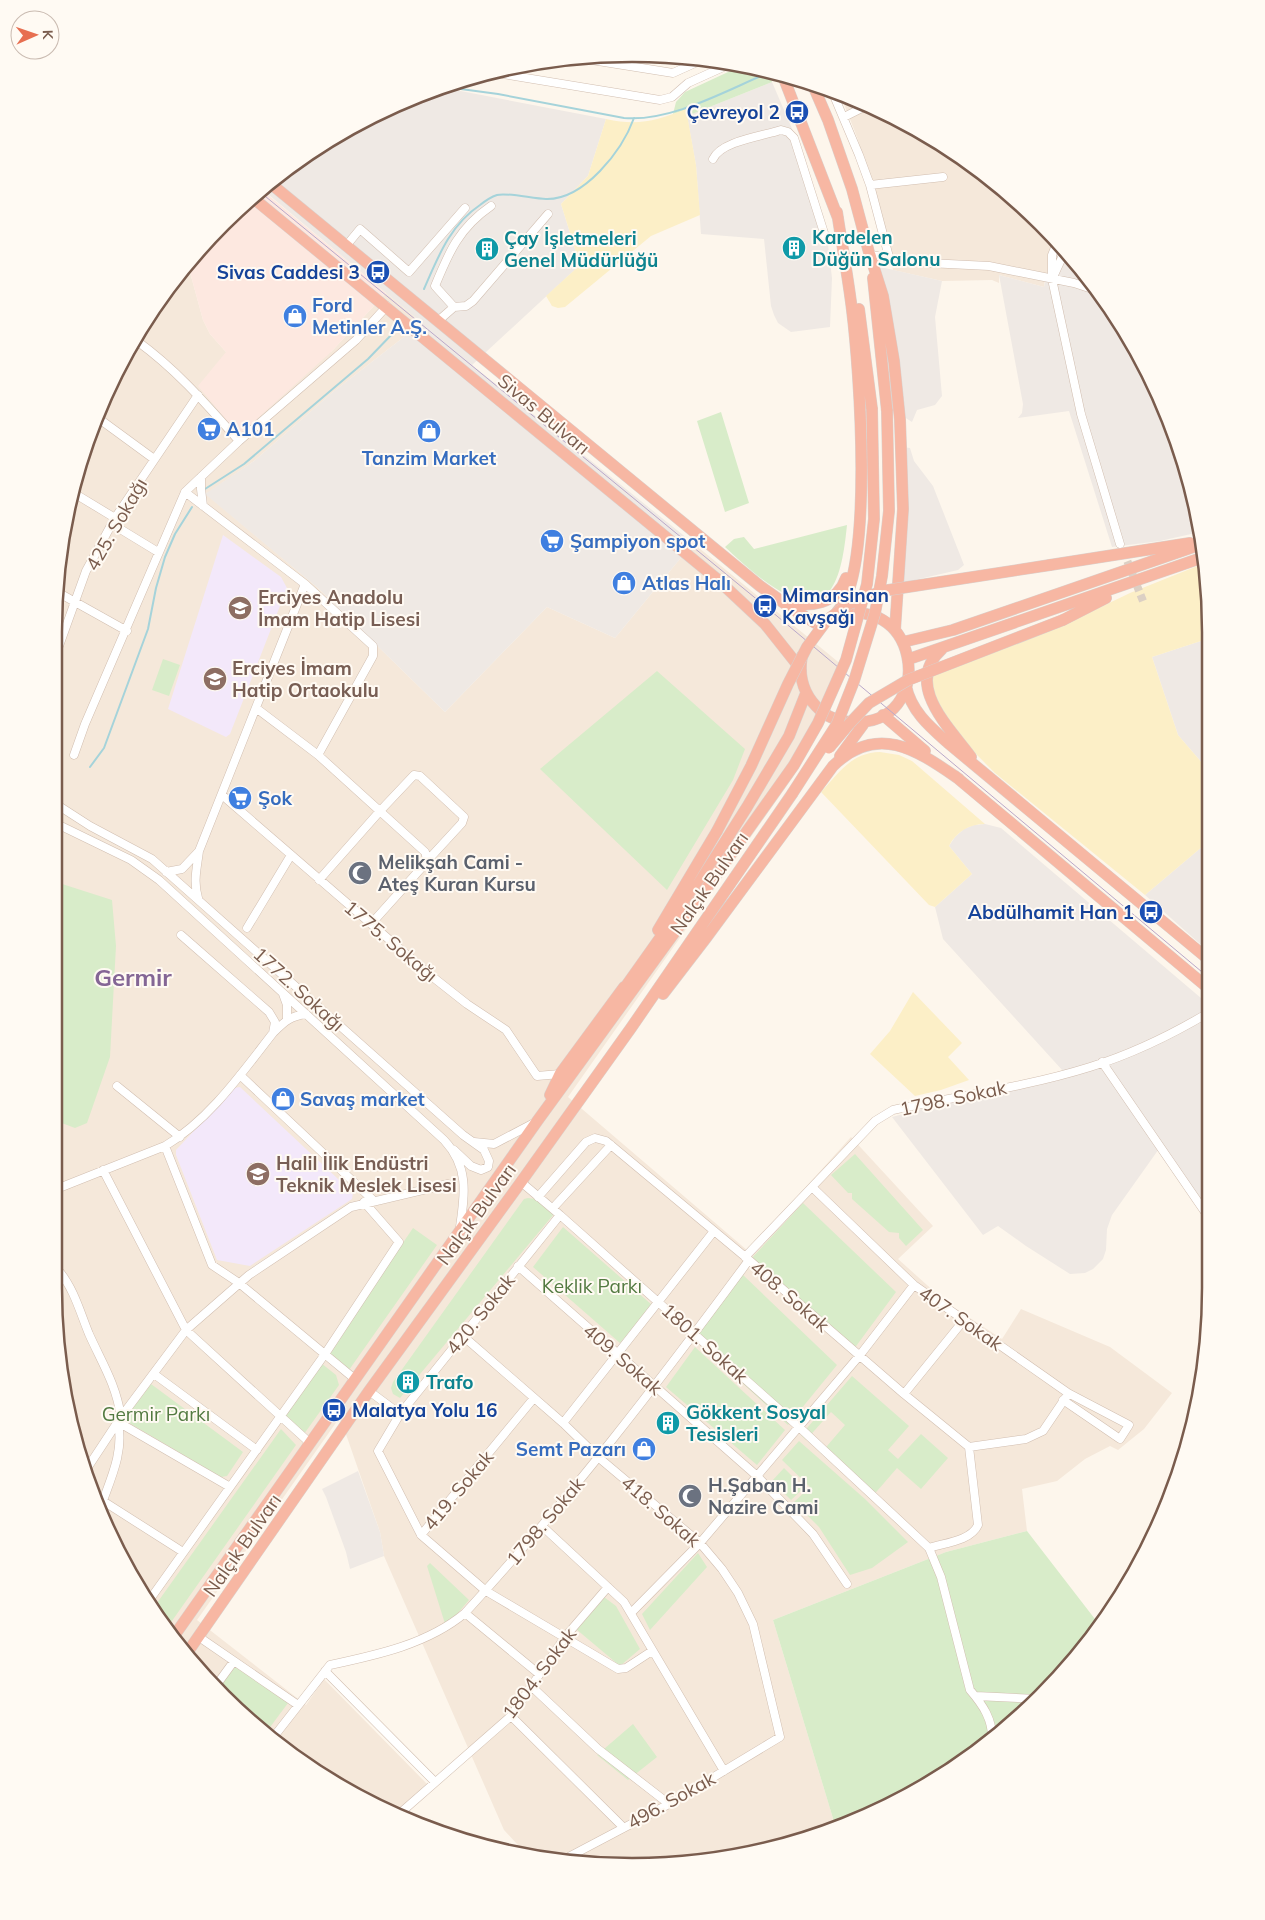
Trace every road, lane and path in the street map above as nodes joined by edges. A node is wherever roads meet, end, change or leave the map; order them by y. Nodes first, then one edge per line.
1 (610, 63) edge
2 (689, 66) edge
3 (719, 69) edge
4 (677, 71) junction
5 (511, 76) edge
6 (786, 84) edge
7 (684, 86) junction
8 (816, 93) edge
9 (837, 101) edge
10 (859, 110) edge
11 (844, 117) junction
12 (808, 139) junction
13 (797, 147) junction
14 (713, 159) dead end
15 (943, 177) dead end
16 (870, 185) junction
17 (276, 188) edge
18 (259, 202) edge
19 (492, 206) dead end
20 (465, 208) dead end
21 (837, 212) junction
22 (548, 214) dead end
23 (825, 236) dead end
24 (346, 246) junction
25 (1054, 250) edge
26 (870, 255) junction
27 (889, 257) junction
28 (1062, 258) edge
29 (1052, 279) junction
30 (1086, 288) edge
31 (387, 306) junction
32 (454, 307) junction
33 (438, 321) junction
34 (141, 344) edge
35 (198, 395) junction
36 (103, 422) edge
37 (239, 441) junction
38 (154, 459) junction
39 (201, 477) junction
40 (185, 492) junction
41 (79, 497) edge
42 (203, 506) junction
43 (114, 521) junction
44 (859, 539) junction
45 (1120, 544) tunnel mouth
46 (1196, 544) edge
47 (1196, 545) edge
48 (158, 552) junction
49 (1198, 559) edge
50 (1144, 578) junction
51 (304, 584) junction
52 (64, 596) edge
53 (775, 598) junction
54 (75, 602) junction
55 (825, 622) junction
56 (895, 630) junction
57 (127, 631) junction
58 (62, 638) edge
59 (903, 642) junction
60 (943, 648) junction
61 (909, 659) junction
62 (800, 668) junction
63 (906, 686) junction
64 (806, 693) junction
65 (256, 708) junction
66 (883, 715) junction
67 (865, 722) junction
68 (318, 754) junction
69 (74, 755) dead end
70 (834, 766) junction
71 (978, 767) junction
72 (959, 779) junction
73 (792, 794) junction
74 (222, 796) junction
75 (62, 808) edge
76 (380, 811) junction
77 (62, 826) edge
78 (200, 851) junction
79 (291, 855) junction
80 (427, 861) junction
81 (166, 872) junction
82 (319, 880) junction
83 (199, 900) junction
84 (371, 924) junction
85 (247, 928) dead end
86 (181, 935) dead end
87 (1202, 954) edge
88 (1202, 983) edge
89 (282, 992) junction
90 (621, 993) junction
91 (306, 1014) junction
92 (1202, 1016) edge
93 (287, 1019) junction
94 (630, 1028) junction
95 (273, 1033) junction
96 (1102, 1062) junction
97 (560, 1074) junction
98 (240, 1075) junction
99 (117, 1086) dead end
100 (538, 1120) junction
101 (180, 1137) junction
102 (472, 1141) junction
103 (611, 1145) junction
104 (165, 1146) junction
105 (454, 1150) junction
106 (103, 1170) junction
107 (521, 1182) junction
108 (448, 1184) dead end
109 (62, 1187) edge
110 (812, 1187) junction
111 (538, 1197) junction
112 (374, 1201) junction
113 (364, 1202) junction
114 (553, 1208) junction
115 (1202, 1209) edge
116 (560, 1214) junction
117 (714, 1231) junction
118 (460, 1234) junction
119 (747, 1259) junction
120 (518, 1266) junction
121 (62, 1276) edge
122 (240, 1283) junction
123 (914, 1285) junction
124 (659, 1301) junction
125 (964, 1320) junction
126 (186, 1330) junction
127 (695, 1333) junction
128 (463, 1336) junction
129 (325, 1354) junction
130 (618, 1355) junction
131 (860, 1355) junction
132 (154, 1374) junction
133 (356, 1380) junction
134 (655, 1387) junction
135 (369, 1391) junction
136 (1068, 1393) junction
137 (904, 1394) junction
138 (534, 1398) junction
139 (1063, 1400) junction
140 (400, 1414) junction
141 (281, 1415) junction
142 (119, 1419) junction
143 (563, 1423) junction
144 (799, 1426) junction
145 (310, 1443) junction
146 (969, 1447) junction
147 (257, 1450) junction
148 (598, 1457) junction
149 (91, 1463) edge
150 (757, 1476) junction
151 (230, 1487) junction
152 (103, 1499) edge
153 (106, 1505) edge
154 (542, 1526) junction
155 (421, 1535) junction
156 (700, 1544) junction
157 (929, 1548) junction
158 (183, 1552) junction
159 (847, 1584) dead end
160 (608, 1587) junction
161 (486, 1591) junction
162 (153, 1595) edge
163 (465, 1613) junction
164 (631, 1613) junction
165 (178, 1631) edge
166 (200, 1637) junction
167 (565, 1637) junction
168 (191, 1648) edge
169 (652, 1650) junction
170 (234, 1661) junction
171 (325, 1671) junction
172 (539, 1674) junction
173 (220, 1681) edge
174 (531, 1686) junction
175 (976, 1696) junction
176 (1028, 1699) edge
177 (298, 1705) junction
178 (511, 1716) junction
179 (992, 1729) edge
180 (277, 1733) edge
181 (780, 1737) joint
182 (724, 1771) junction
183 (435, 1782) junction
184 (669, 1804) junction
185 (404, 1810) edge
186 (623, 1827) junction
187 (573, 1854) edge

1 - 4 street
2 - 4 street
3 - 7 street
4 - 7 street
5 - 7 street
6 - 12 highway
8 - 26 highway
9 - 11 street
10 - 11 street
11 - 16 street
12 - 13 street
12 - 21 highway
13 - 14 street
13 - 23 street
15 - 16 street
16 - 27 street
17 - 24 highway, Sivas Bulvarı
18 - 31 highway, Sivas Bulvarı
19 - 32 street
20 - 24 street
21 - 44 highway
21 - 100 highway, Nalçık Bulvarı, bridge
22 - 32 street
24 - 33 highway, Sivas Bulvarı
25 - 29 street
26 - 27 street
26 - 56 highway
26 - 73 highway, bridge
27 - 29 street
28 - 29 street
29 - 30 street
29 - 45 street
31 - 37 street
31 - 62 highway, Sivas Bulvarı
32 - 33 street
33 - 53 highway, Sivas Bulvarı
34 - 35 street
35 - 37 street
35 - 38 street, 425. Sokağı
36 - 38 street
37 - 39 street
38 - 43 street, 425. Sokağı
39 - 40 street
39 - 42 street
40 - 42 street
40 - 48 street
41 - 43 street
42 - 51 street
43 - 48 street
43 - 54 street, 425. Sokağı
44 - 53 highway
44 - 55 highway
46 - 90 highway, bridge
47 - 59 highway
48 - 57 street
49 - 50 highway
50 - 60 highway
50 - 73 highway, bridge
51 - 65 street
51 - 68 street
52 - 54 street
53 - 55 highway, Sivas Bulvarı
54 - 57 street
54 - 58 street, 425. Sokağı
55 - 56 highway
55 - 62 highway
56 - 59 highway
57 - 69 street
59 - 61 highway
60 - 61 highway
60 - 71 highway
61 - 63 highway
62 - 64 highway
63 - 66 highway
63 - 71 highway
64 - 67 highway
64 - 90 highway
65 - 68 street
65 - 74 street
66 - 67 highway
66 - 72 highway
67 - 70 highway
68 - 76 street
70 - 72 highway
70 - 94 highway
71 - 87 highway
72 - 88 highway
73 - 94 highway, Nalçık Bulvarı
74 - 78 street
74 - 79 street, 1775. Sokağı
75 - 81 street, 1772. Sokağı
76 - 80 street
76 - 80 street
76 - 82 street
77 - 89 street, 1772. Sokağı
78 - 81 street
78 - 83 street
79 - 82 street, 1775. Sokağı
79 - 85 street
80 - 84 street
81 - 83 street, 1772. Sokağı
82 - 84 street, 1775. Sokağı
83 - 102 street, 1772. Sokağı
84 - 97 street, 1775. Sokağı
86 - 95 street
89 - 91 street, 1772. Sokağı
89 - 93 street
90 - 97 highway
91 - 93 street
91 - 105 street, 1772. Sokağı
92 - 96 street, 1798. Sokak
93 - 95 street
94 - 107 highway, Nalçık Bulvarı
95 - 98 street
96 - 110 street, 1798. Sokak
96 - 115 street
97 - 100 highway
98 - 101 street
98 - 112 street
99 - 101 street
100 - 102 street
100 - 118 highway, Nalçık Bulvarı
101 - 104 street
102 - 105 street, 1772. Sokağı
103 - 111 street
103 - 114 street
103 - 117 street, 408. Sokak
104 - 106 street
104 - 122 street
105 - 118 street, 1772. Sokağı
106 - 109 street
106 - 126 street
107 - 111 street, 1801. Sokak
107 - 135 highway, Nalçık Bulvarı
108 - 112 street
110 - 119 street, 1798. Sokak
110 - 123 street, 407. Sokak
111 - 114 street, 1801. Sokak
112 - 113 street
113 - 122 street
113 - 129 street
114 - 116 street, 1801. Sokak
116 - 120 street, 420. Sokak
116 - 124 street, 1801. Sokak
117 - 119 street, 408. Sokak
117 - 124 street
118 - 133 highway, Nalçık Bulvarı
119 - 127 street, 1798. Sokak
119 - 131 street, 408. Sokak
120 - 128 street, 420. Sokak
120 - 130 street, 409. Sokak
121 - 142 street
122 - 126 street
122 - 129 street
123 - 125 street, 407. Sokak
123 - 131 street
124 - 127 street, 1801. Sokak
124 - 130 street
125 - 136 street, 407. Sokak
125 - 137 street
126 - 132 street
126 - 141 street
127 - 134 street, 1798. Sokak
127 - 144 street, 1801. Sokak
128 - 138 street, 418. Sokak
128 - 140 street, 420. Sokak
129 - 133 street
129 - 141 street
130 - 134 street, 409. Sokak
130 - 143 street
131 - 137 street, 408. Sokak
131 - 144 street
132 - 142 street
132 - 147 street
133 - 145 highway, Nalçık Bulvarı
134 - 148 street, 1798. Sokak
134 - 150 street, 409. Sokak
135 - 140 street
135 - 166 highway, Nalçık Bulvarı
136 - 139 street
136 - 139 street, 407. Sokak
137 - 146 street, 408. Sokak
138 - 143 street, 418. Sokak
138 - 155 street, 419. Sokak
139 - 146 street
140 - 155 street, 420. Sokak
141 - 145 street
141 - 147 street
142 - 149 street
142 - 151 street
142 - 152 street
143 - 148 street, 418. Sokak
144 - 150 street
144 - 157 street, 1801. Sokak
145 - 165 highway, Nalçık Bulvarı
146 - 157 street
147 - 151 street
148 - 154 street, 1798. Sokak
148 - 156 street, 418. Sokak
150 - 156 street
150 - 159 street, 409. Sokak
151 - 158 street
153 - 158 street
154 - 160 street
154 - 161 street, 1798. Sokak
155 - 161 street
156 - 164 street
156 - 181 street, 418. Sokak
157 - 175 street
158 - 162 street
160 - 164 street
160 - 167 street, 1804. Sokak
161 - 163 street, 1798. Sokak
161 - 167 street
163 - 171 street, 1798. Sokak
163 - 172 street
164 - 169 street
166 - 168 highway, Nalçık Bulvarı
166 - 170 street
167 - 169 street
167 - 172 street, 1804. Sokak
169 - 182 street
170 - 173 street
170 - 177 street
171 - 177 street
171 - 183 street
172 - 174 street, 1804. Sokak
174 - 178 street, 1804. Sokak
174 - 184 street
175 - 176 street
175 - 179 street
177 - 180 street
178 - 183 street, 1804. Sokak
178 - 186 street
181 - 182 street, 496. Sokak
182 - 184 street, 496. Sokak
183 - 185 street, 1804. Sokak
184 - 186 street, 496. Sokak
186 - 187 street, 496. Sokak

